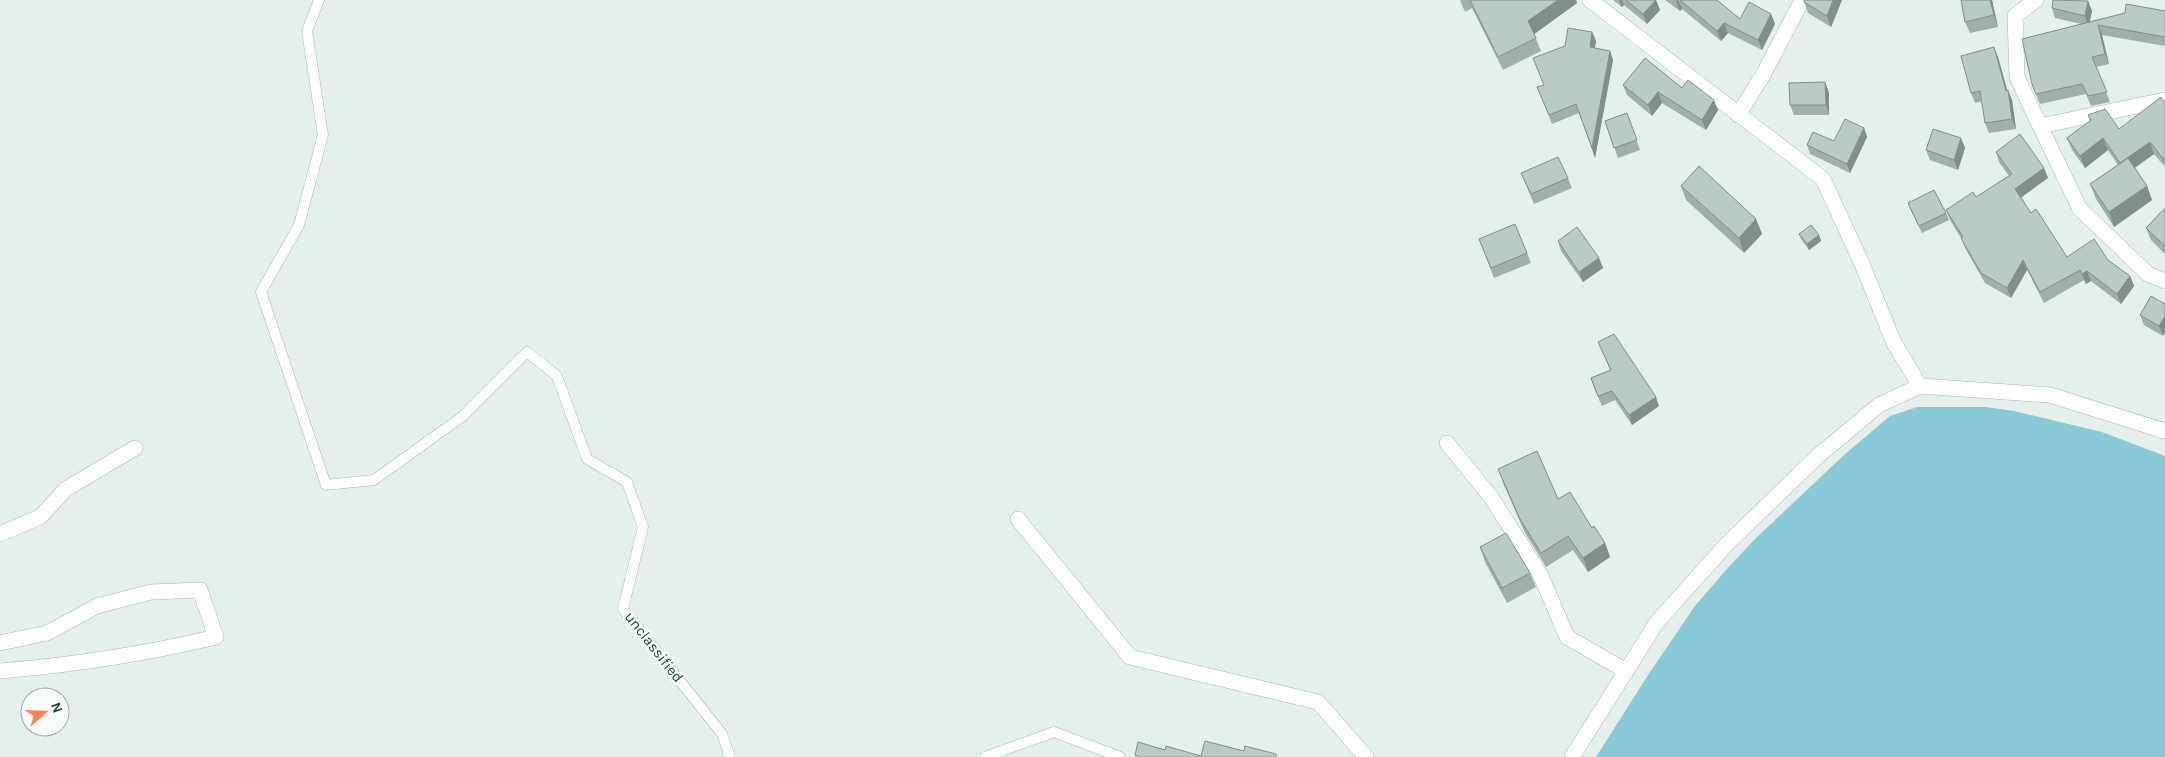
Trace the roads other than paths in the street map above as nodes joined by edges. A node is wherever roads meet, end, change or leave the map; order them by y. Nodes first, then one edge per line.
1 (319, 0) edge
2 (1590, 0) edge
3 (1802, 0) edge
4 (2036, 0) edge
5 (2165, 100) edge
6 (1738, 115) junction
7 (2040, 126) junction
8 (2165, 281) edge
9 (1920, 386) junction
10 (2165, 431) edge
11 (1447, 443) dead end
12 (135, 448) dead end
13 (1018, 519) dead end
14 (0, 534) edge
15 (0, 643) edge
16 (0, 670) edge
17 (1626, 671) junction
18 (730, 757) edge
19 (985, 757) edge
20 (1120, 757) edge
21 (1366, 757) edge
22 (1572, 757) edge

1 - 18 lane, unclassified
2 - 6 street
3 - 6 street
4 - 7 street
5 - 7 street
6 - 9 street
7 - 8 street
9 - 10 street
9 - 17 street
11 - 17 street
12 - 14 street
13 - 21 street
15 - 16 street
17 - 22 street
19 - 20 lane

